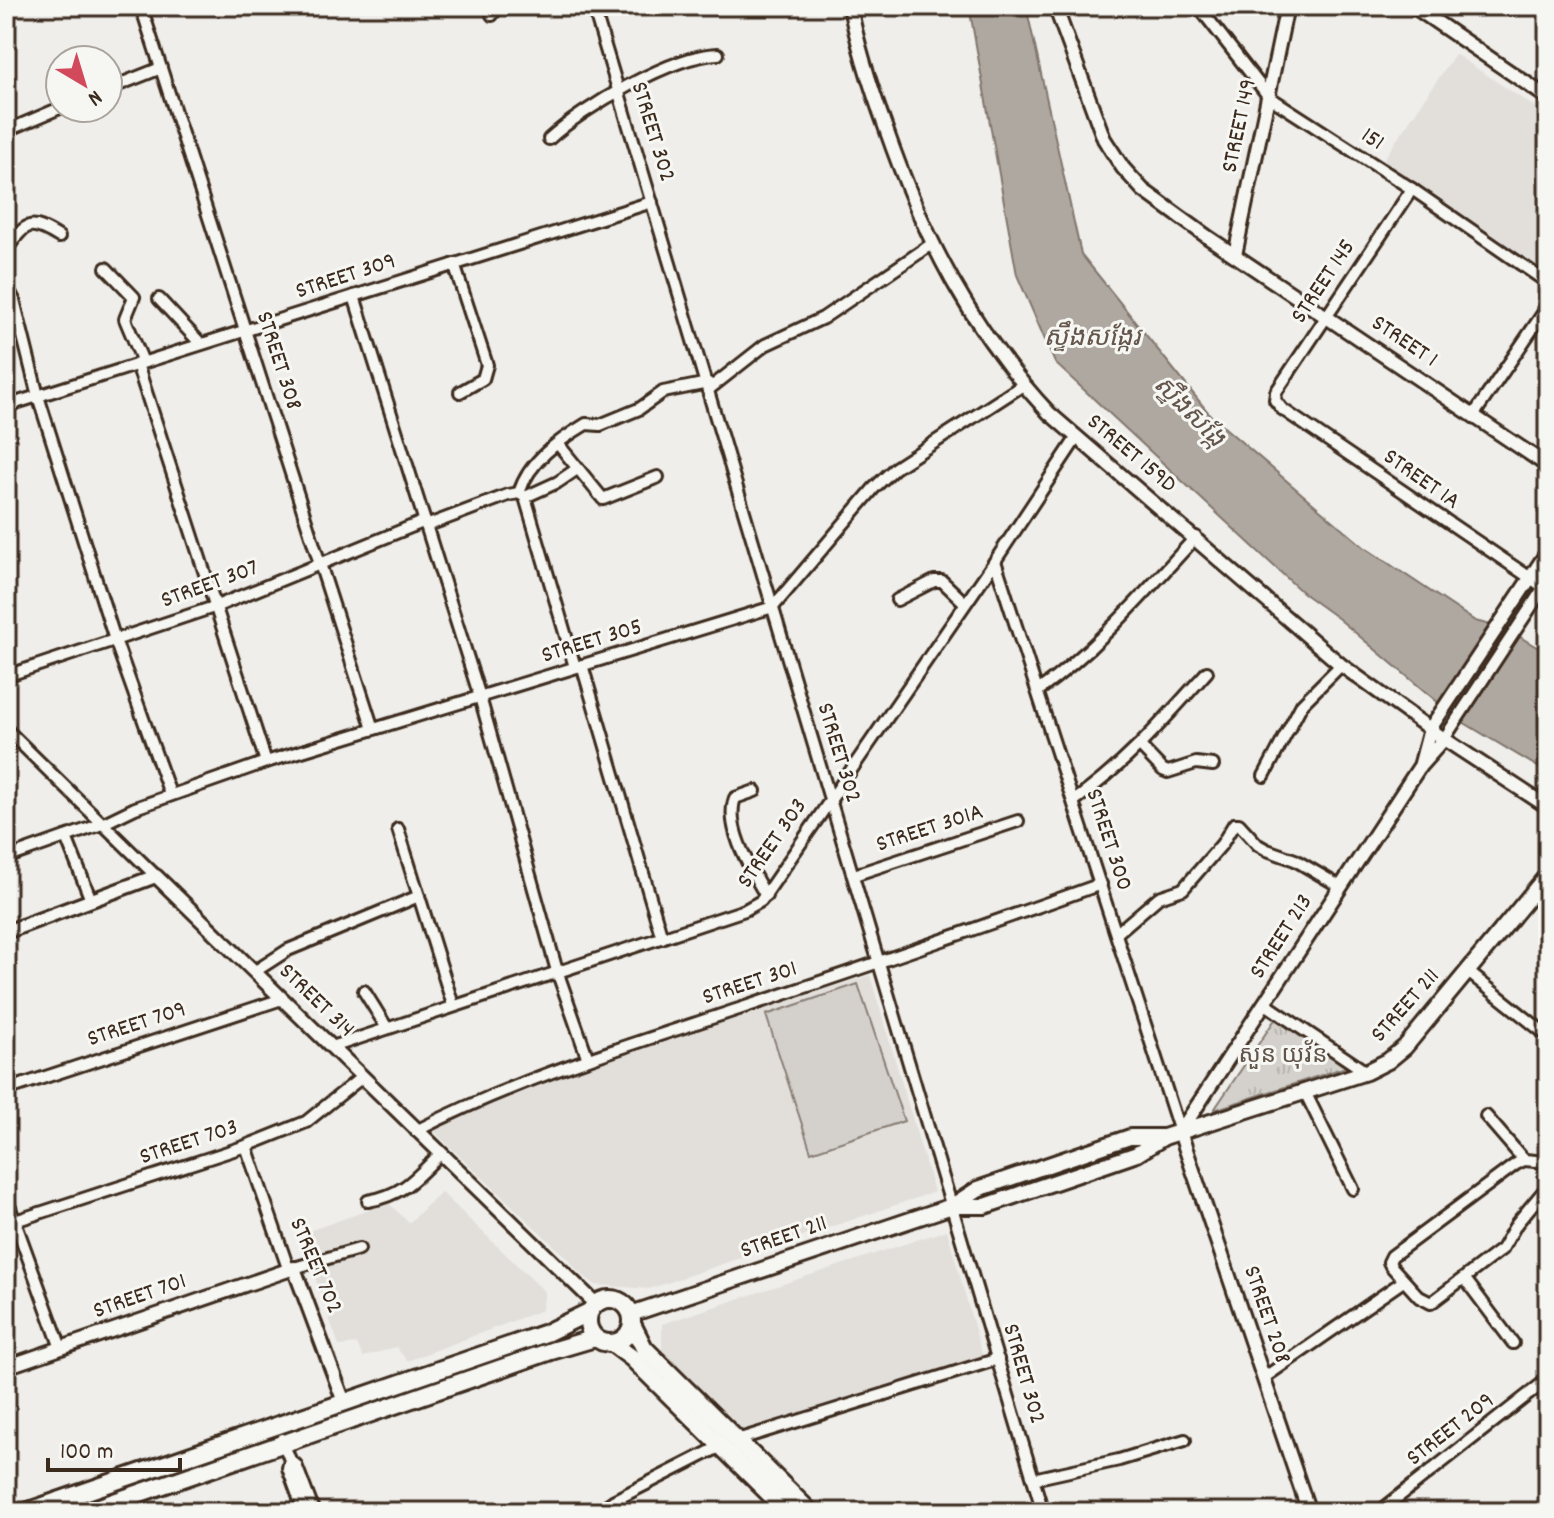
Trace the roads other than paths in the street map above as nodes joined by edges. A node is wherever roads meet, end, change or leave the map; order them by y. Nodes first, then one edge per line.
1 (141, 6) edge
2 (593, 6) edge
3 (850, 6) edge
4 (1055, 6) edge
5 (1198, 6) edge
6 (1287, 6) edge
7 (1413, 6) edge
8 (718, 54) dead end
9 (161, 68) junction
10 (124, 83) edge
11 (619, 91) junction
12 (1269, 97) junction
13 (1548, 98) edge
14 (44, 115) edge
15 (6, 131) edge
16 (549, 139) dead end
17 (1412, 189) junction
18 (652, 202) junction
19 (59, 237) dead end
20 (932, 244) junction
21 (6, 250) edge
22 (1235, 255) junction
23 (454, 264) junction
24 (106, 268) dead end
25 (1548, 283) edge
26 (6, 285) edge
27 (354, 296) junction
28 (159, 299) dead end
29 (1548, 306) edge
30 (1325, 316) junction
31 (247, 329) junction
32 (201, 344) junction
33 (140, 363) junction
34 (1023, 385) junction
35 (708, 386) junction
36 (460, 392) dead end
37 (38, 396) junction
38 (1275, 400) joint
39 (6, 406) edge
40 (1473, 416) junction
41 (1077, 437) junction
42 (558, 444) junction
43 (1548, 466) edge
44 (577, 469) junction
45 (658, 477) dead end
46 (522, 495) junction
47 (425, 523) junction
48 (1196, 537) junction
49 (1548, 551) edge
50 (995, 561) junction
51 (321, 563) junction
52 (1530, 578) junction
53 (1547, 587) edge
54 (897, 600) dead end
55 (965, 603) junction
56 (217, 606) junction
57 (773, 607) junction
58 (115, 640) junction
59 (1341, 665) junction
60 (579, 666) junction
61 (1207, 672) dead end
62 (6, 676) edge
63 (1038, 691) junction
64 (480, 697) junction
65 (373, 729) junction
66 (1430, 729) junction
67 (6, 730) edge
68 (1444, 739) junction
69 (1141, 747) junction
70 (266, 762) junction
71 (1213, 765) dead end
72 (1420, 766) junction
73 (1264, 776) dead end
74 (755, 791) dead end
75 (170, 794) junction
76 (830, 798) junction
77 (1074, 801) junction
78 (1548, 807) edge
79 (1018, 821) dead end
80 (102, 824) junction
81 (398, 829) dead end
82 (66, 837) junction
83 (6, 858) edge
84 (1548, 874) edge
85 (854, 875) junction
86 (156, 876) junction
87 (1101, 884) junction
88 (1341, 887) junction
89 (419, 896) junction
90 (766, 896) junction
91 (91, 900) junction
92 (6, 932) edge
93 (1117, 933) junction
94 (662, 938) junction
95 (880, 962) junction
96 (557, 971) junction
97 (1467, 971) junction
98 (254, 972) junction
99 (364, 991) dead end
100 (282, 999) junction
101 (1264, 1003) junction
102 (453, 1005) junction
103 (387, 1028) junction
104 (1548, 1036) edge
105 (332, 1047) junction
106 (588, 1059) junction
107 (1366, 1072) junction
108 (362, 1077) junction
109 (6, 1090) edge
110 (1305, 1092) junction
111 (1486, 1116) dead end
112 (416, 1131) junction
113 (1180, 1132) junction
114 (246, 1146) junction
115 (440, 1154) junction
116 (1524, 1160) junction
117 (1548, 1162) edge
118 (1548, 1186) edge
119 (1353, 1189) dead end
120 (6, 1197) edge
121 (368, 1201) dead end
122 (952, 1206) junction
123 (15, 1221) junction
124 (359, 1249) dead end
125 (291, 1268) junction
126 (1465, 1279) junction
127 (1402, 1282) junction
128 (592, 1308) junction
129 (631, 1319) junction
130 (595, 1338) junction
131 (612, 1343) junction
132 (1513, 1343) dead end
133 (61, 1348) junction
134 (998, 1359) junction
135 (6, 1367) edge
136 (1265, 1377) junction
137 (1548, 1379) edge
138 (344, 1402) junction
139 (277, 1425) junction
140 (737, 1440) junction
141 (1185, 1440) dead end
142 (284, 1443) junction
143 (721, 1446) junction
144 (290, 1460) junction
145 (1033, 1479) junction
146 (613, 1501) junction
147 (60, 1507) edge
148 (26, 1512) edge
149 (85, 1512) edge
150 (304, 1512) edge
151 (314, 1512) edge
152 (597, 1512) edge
153 (622, 1512) edge
154 (788, 1512) edge
155 (810, 1512) edge
156 (1043, 1512) edge
157 (1309, 1512) edge
158 (1379, 1512) edge

1 - 9 street, STREET 308
2 - 11 street, STREET 302
3 - 20 street, STREET 159D
4 - 22 street, STREET 1
5 - 12 street, 151
6 - 12 street, STREET 149
7 - 13 street
8 - 11 street
9 - 10 street
9 - 31 street, STREET 308
11 - 16 street
11 - 18 street, STREET 302
12 - 17 street, 151
12 - 22 street, STREET 149
14 - 15 street
17 - 25 street, 151
17 - 30 street, STREET 145
18 - 23 street, STREET 309
18 - 35 street, STREET 302
19 - 21 street
20 - 34 street, STREET 159D
20 - 35 street
22 - 30 street, STREET 1
23 - 27 street, STREET 309
23 - 36 street
24 - 33 street
26 - 37 street
27 - 31 street, STREET 309
27 - 47 street
28 - 32 street
29 - 40 street
30 - 38 street, STREET 145
30 - 40 street, STREET 1
31 - 32 street, STREET 309
31 - 51 street, STREET 308
32 - 33 street, STREET 309
33 - 37 street, STREET 309
33 - 56 street
34 - 41 street, STREET 159D
34 - 57 street
35 - 42 street
35 - 57 street, STREET 302
37 - 39 street, STREET 309
37 - 58 street
38 - 52 street, STREET 1A
40 - 43 street, STREET 1
41 - 48 street, STREET 159D
41 - 50 street, STREET 303
42 - 44 street
42 - 46 street
44 - 45 street
44 - 46 street, STREET 307
46 - 47 street, STREET 307
46 - 60 street
47 - 51 street, STREET 307
47 - 64 street
48 - 59 street, STREET 159D
48 - 63 street
49 - 52 street, STREET 213
50 - 55 street, STREET 303
50 - 63 street, STREET 300
51 - 56 street, STREET 307
51 - 65 street, STREET 308
52 - 53 street, STREET 1A
52 - 66 street, STREET 213
53 - 68 street, STREET 213
54 - 55 street
55 - 76 street, STREET 303
56 - 58 street, STREET 307
56 - 70 street
57 - 60 street, STREET 305
57 - 76 street, STREET 302
58 - 62 street, STREET 307
58 - 75 street
59 - 66 street, STREET 159D
59 - 73 street
60 - 64 street, STREET 305
60 - 94 street
61 - 69 street
63 - 77 street, STREET 300
64 - 65 street, STREET 305
64 - 96 street
65 - 70 street, STREET 305
66 - 68 street, STREET 159D
66 - 72 street, STREET 213
67 - 80 street, STREET 314
68 - 72 street, STREET 213
68 - 78 street, STREET 159D
69 - 71 street
69 - 77 street
70 - 75 street, STREET 305
72 - 88 street, STREET 213
74 - 90 street
75 - 80 street, STREET 305
76 - 85 street, STREET 302
76 - 90 street, STREET 303
77 - 87 street, STREET 300
79 - 85 street, STREET 301A
80 - 82 street, STREET 305
80 - 86 street, STREET 314
81 - 89 street
82 - 83 street, STREET 305
82 - 91 street
84 - 97 main road, STREET 211
85 - 95 street, STREET 302
86 - 91 street
86 - 98 street, STREET 314
87 - 93 street, STREET 300
87 - 95 street, STREET 301
88 - 93 street
88 - 101 street, STREET 213
89 - 98 street
89 - 102 street
90 - 94 street, STREET 303
91 - 92 street
93 - 113 street, STREET 300
94 - 96 street, STREET 303
95 - 106 street, STREET 301
95 - 122 street, STREET 302
96 - 102 street, STREET 303
96 - 106 street
97 - 104 street
97 - 107 main road, STREET 211
98 - 100 street, STREET 314
99 - 103 street
100 - 105 street, STREET 314
100 - 109 street, STREET 709
101 - 107 street
101 - 113 street, STREET 213
102 - 103 street, STREET 303
103 - 105 street, STREET 303
105 - 108 street, STREET 314
106 - 112 street, STREET 301
107 - 110 main road, STREET 211
108 - 112 street, STREET 314
108 - 114 street, STREET 703
110 - 113 main road, STREET 211
110 - 119 street
111 - 116 street
112 - 115 street, STREET 314
113 - 122 main road, STREET 211
113 - 136 street, STREET 208
114 - 123 street, STREET 703
114 - 125 street, STREET 702
115 - 121 street
115 - 128 street, STREET 314
116 - 117 street
116 - 127 street
118 - 126 street
120 - 123 street
122 - 129 main road, STREET 211
122 - 134 street, STREET 302
123 - 133 street
124 - 125 street
125 - 133 street, STREET 701
125 - 138 street, STREET 702
126 - 127 street
126 - 132 street
127 - 136 street
128 - 129 main road
128 - 130 main road
128 - 138 main road
129 - 131 main road
129 - 140 main road
130 - 131 main road
130 - 142 main road
131 - 143 main road
133 - 135 street, STREET 701
134 - 140 street
134 - 145 street, STREET 302
136 - 157 street, STREET 208
137 - 158 street, STREET 209
138 - 139 main road
139 - 142 street
139 - 147 main road
140 - 155 main road
141 - 145 street
142 - 144 street
142 - 149 main road
143 - 146 street
143 - 154 main road
144 - 150 street
144 - 151 street
145 - 156 street, STREET 302
146 - 152 street
146 - 153 street
147 - 148 main road

